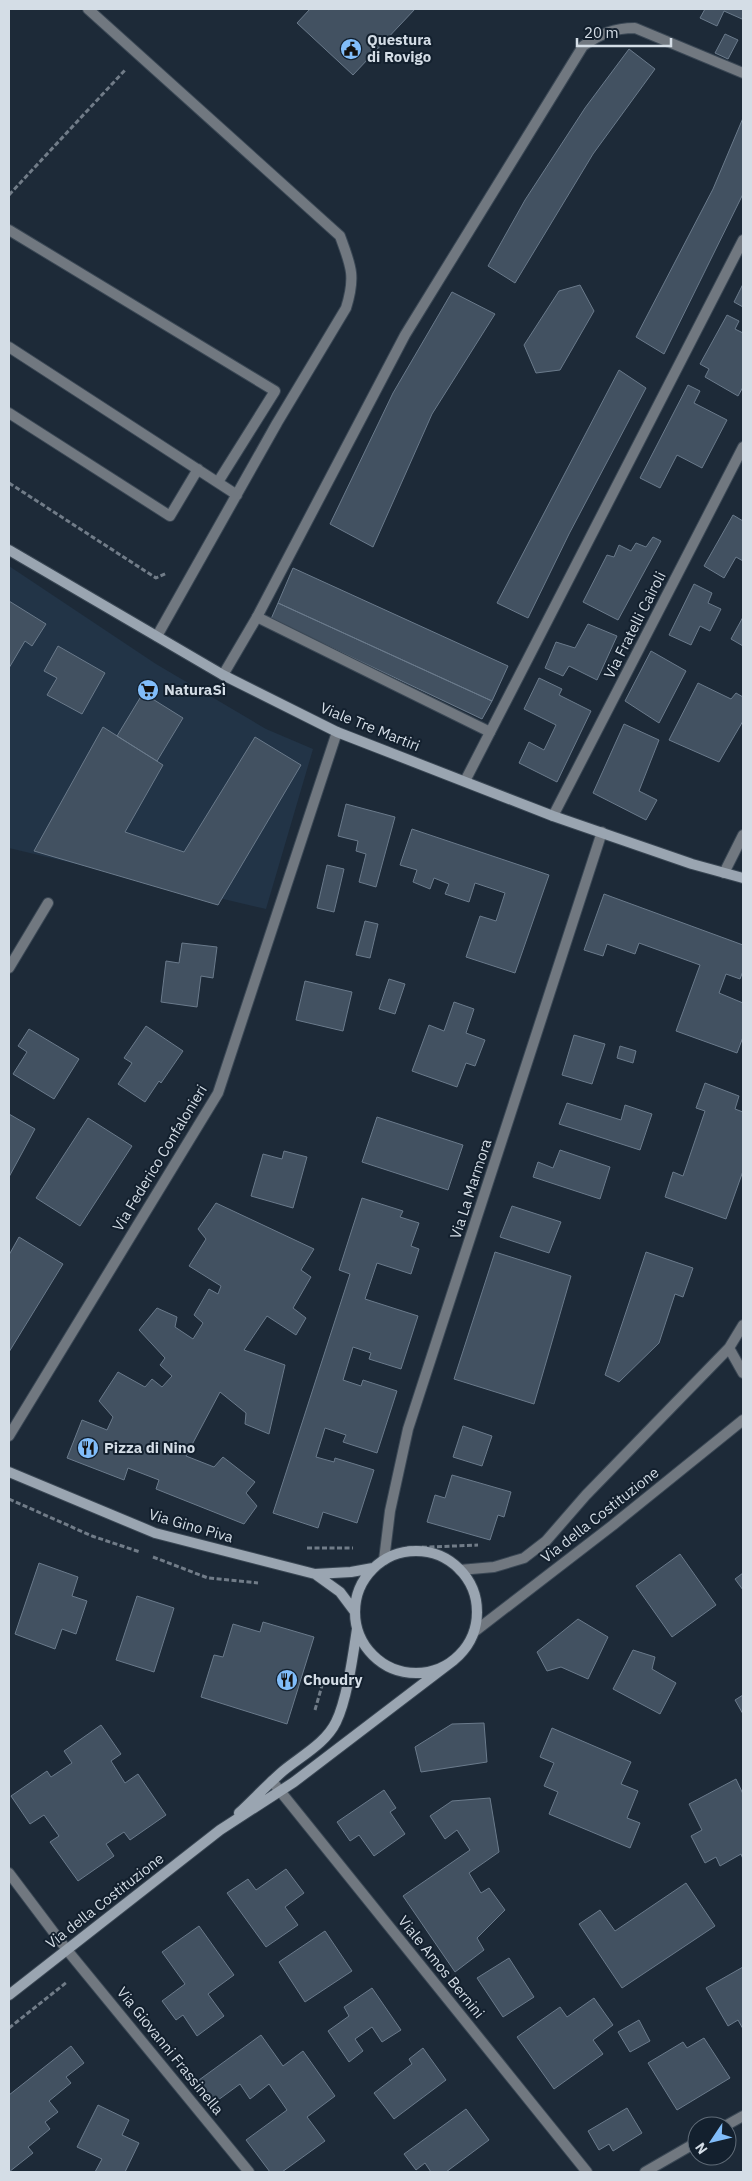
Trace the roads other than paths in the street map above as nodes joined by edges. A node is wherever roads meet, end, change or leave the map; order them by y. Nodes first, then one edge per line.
1 (88, 9) edge
2 (743, 73) edge
3 (9, 230) edge
4 (743, 240) edge
5 (9, 347) edge
6 (9, 413) edge
7 (743, 447) edge
8 (198, 469) junction
9 (218, 482) junction
10 (237, 495) junction
11 (9, 550) edge
12 (257, 617) junction
13 (156, 636) junction
14 (223, 674) junction
15 (337, 732) junction
16 (490, 732) junction
17 (465, 781) junction
18 (553, 816) junction
19 (602, 832) junction
20 (743, 835) edge
21 (724, 873) junction
22 (743, 878) edge
23 (48, 903) dead end
24 (9, 968) edge
25 (743, 1325) edge
26 (729, 1348) junction
27 (743, 1373) edge
28 (743, 1420) edge
29 (9, 1436) edge
30 (9, 1472) edge
31 (384, 1560) junction
32 (373, 1568) junction
33 (460, 1570) junction
34 (314, 1574) junction
35 (355, 1612) junction
36 (357, 1629) junction
37 (474, 1632) junction
38 (454, 1660) junction
39 (272, 1781) junction
40 (280, 1791) junction
41 (220, 1830) junction
42 (9, 1873) edge
43 (67, 1950) junction
44 (9, 1994) edge
45 (687, 2148) edge
46 (249, 2172) edge
47 (587, 2172) edge
48 (646, 2172) edge

1 - 10 street
2 - 12 street
3 - 9 street
4 - 16 street
5 - 8 street
6 - 8 street
7 - 18 street, Via Fratelli Cairoli
8 - 9 street
9 - 10 street
10 - 13 street
11 - 13 street, Viale Tre Martiri
12 - 14 street
12 - 16 street
13 - 14 street, Viale Tre Martiri
14 - 15 street, Viale Tre Martiri
15 - 17 street, Viale Tre Martiri
15 - 29 street, Via Federico Confalonieri
16 - 17 street
17 - 18 street, Viale Tre Martiri
18 - 19 street, Viale Tre Martiri
19 - 21 street, Viale Tre Martiri
19 - 31 street, Via La Marmora
20 - 21 street
21 - 22 street, Viale Tre Martiri
23 - 24 street
25 - 26 street
26 - 27 street
26 - 33 street
28 - 37 street, Via della Costituzione
30 - 34 street, Via Gino Piva
31 - 32 street
31 - 33 street
32 - 34 street
32 - 35 street
33 - 37 street
34 - 35 street
35 - 36 street
36 - 38 street
36 - 39 street
37 - 38 street
38 - 40 street
39 - 40 street, Viale Amos Bernini
39 - 41 street
40 - 41 street
40 - 47 street, Viale Amos Bernini
41 - 43 street, Via della Costituzione
42 - 43 street, Via Giovanni Frassinella
43 - 44 street, Via della Costituzione
43 - 46 street, Via Giovanni Frassinella
45 - 48 street

